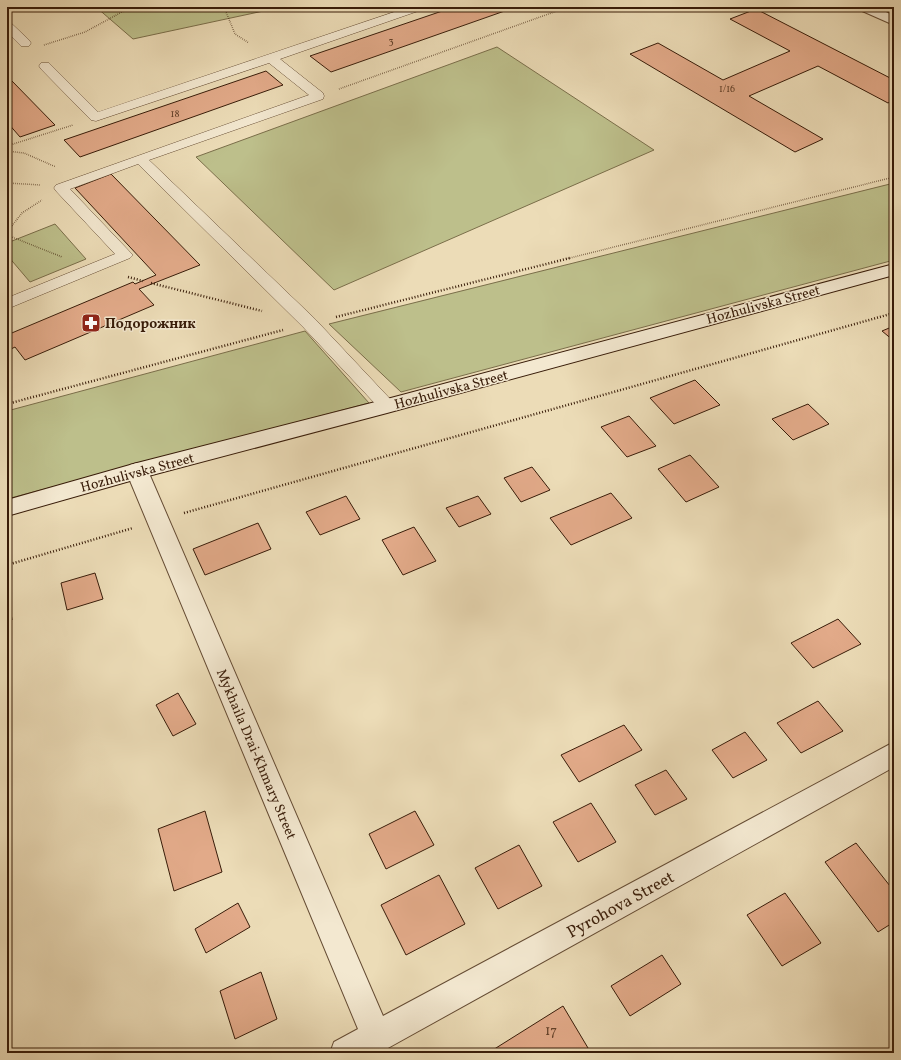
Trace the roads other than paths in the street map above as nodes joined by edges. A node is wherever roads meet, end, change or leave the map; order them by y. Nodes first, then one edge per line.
1 (420, 7) edge
2 (865, 7) edge
3 (894, 21) edge
4 (7, 25) edge
5 (25, 43) dead end
6 (271, 58) junction
7 (46, 66) dead end
8 (140, 159) junction
9 (894, 269) edge
10 (7, 304) edge
11 (388, 406) junction
12 (137, 471) junction
13 (7, 508) edge
14 (894, 754) edge
15 (377, 1037) junction
16 (345, 1053) edge

1 - 6 lane
2 - 3 street
4 - 5 lane
6 - 7 lane
6 - 8 lane
8 - 10 lane
8 - 11 lane
9 - 11 street, Hozhulivska Street
11 - 12 street, Hozhulivska Street
12 - 13 street, Hozhulivska Street
12 - 15 street, Mykhaila Drai-Khmary Street
14 - 15 street, Pyrohova Street
15 - 16 street, Pyrohova Street

